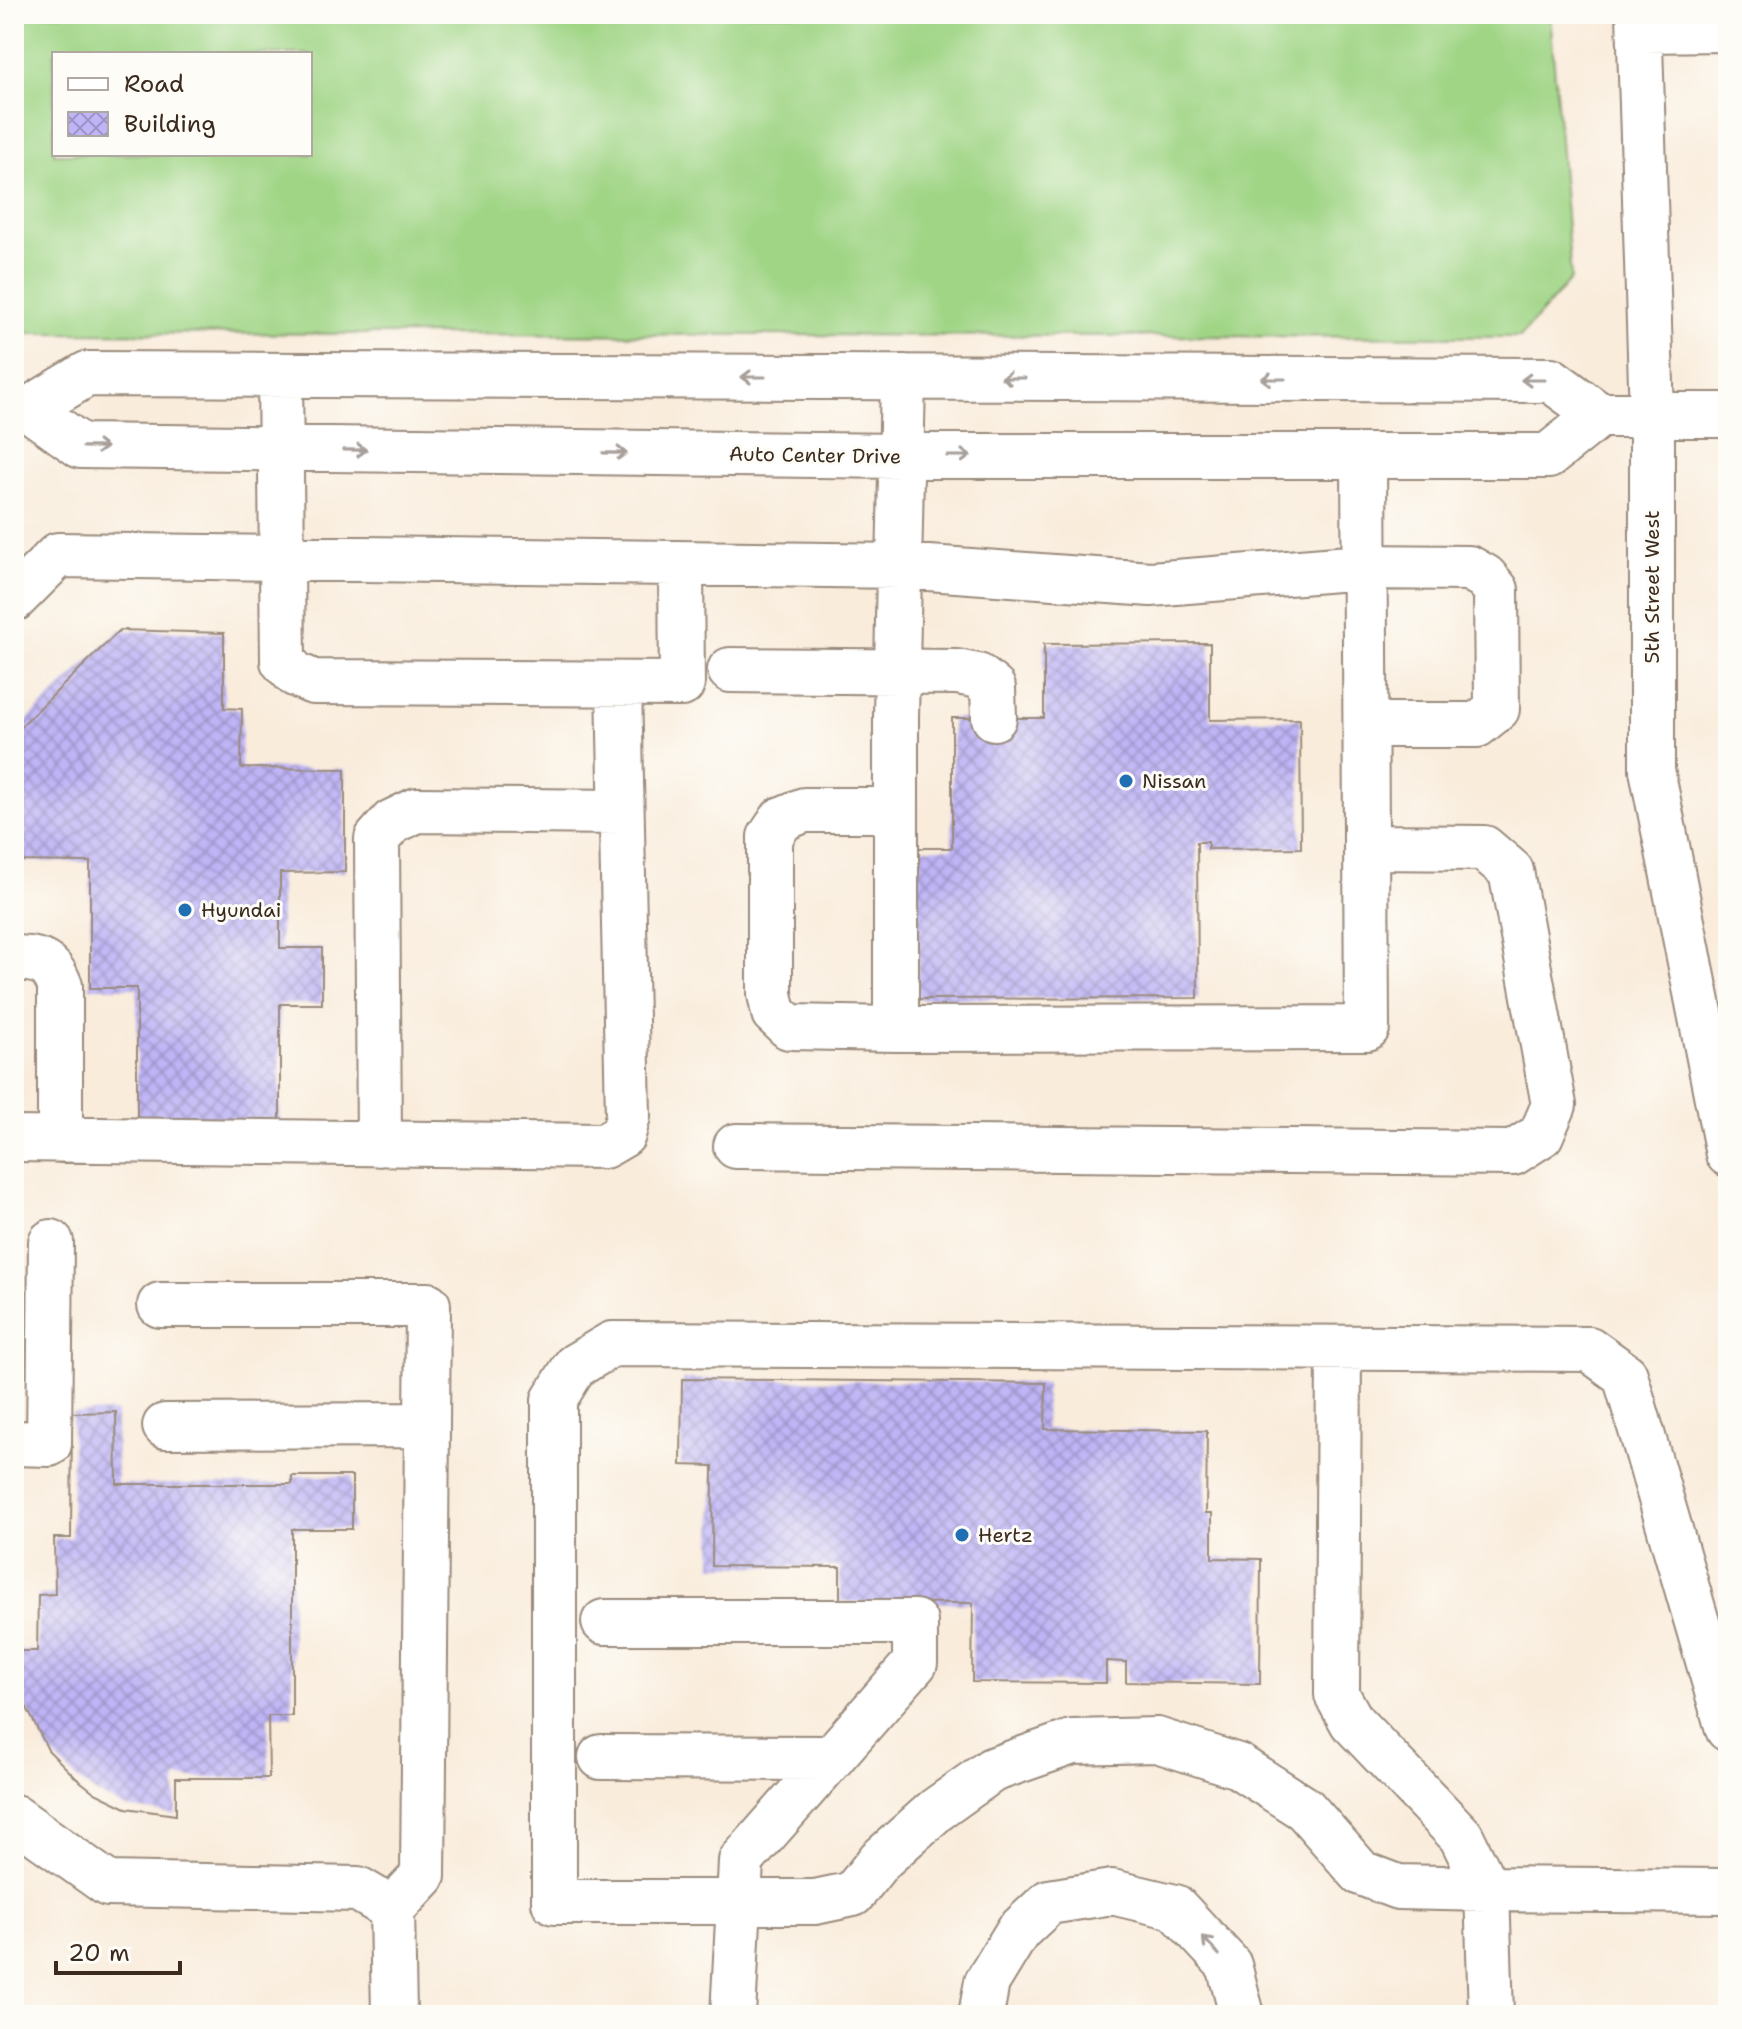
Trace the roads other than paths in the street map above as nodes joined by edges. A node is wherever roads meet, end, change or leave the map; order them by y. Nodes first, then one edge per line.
1 (1640, 22) edge
2 (1728, 29) edge
3 (280, 375) junction
4 (903, 377) junction
5 (21, 409) edge
6 (1599, 415) junction
7 (1652, 415) junction
8 (1728, 415) edge
9 (280, 450) junction
10 (902, 456) junction
11 (1364, 456) junction
12 (280, 557) junction
13 (681, 564) junction
14 (901, 566) junction
15 (1362, 567) junction
16 (14, 599) edge
17 (730, 670) dead end
18 (897, 672) junction
19 (619, 684) junction
20 (994, 718) dead end
21 (1366, 725) junction
22 (896, 810) junction
23 (621, 812) junction
24 (1368, 847) junction
25 (14, 958) edge
26 (896, 1029) junction
27 (14, 1139) edge
28 (60, 1140) junction
29 (379, 1144) junction
30 (736, 1146) dead end
31 (1728, 1154) edge
32 (51, 1242) dead end
33 (160, 1305) dead end
34 (1339, 1349) junction
35 (427, 1425) junction
36 (165, 1426) dead end
37 (14, 1443) edge
38 (604, 1622) dead end
39 (1728, 1729) edge
40 (601, 1757) dead end
41 (832, 1758) junction
42 (14, 1817) edge
43 (1487, 1889) junction
44 (1728, 1891) edge
45 (739, 1902) junction
46 (392, 1909) junction
47 (394, 2015) edge
48 (733, 2015) edge
49 (981, 2015) edge
50 (1242, 2015) edge
51 (1491, 2015) edge

1 - 2 street
1 - 7 street, 5th Street West
4 -> 3 street, Auto Center Drive
3 - 5 street, Auto Center Drive
3 - 9 street
6 -> 4 street, Auto Center Drive
4 - 10 street
5 -> 9 street, Auto Center Drive
6 - 7 street
6 - 11 street, Auto Center Drive
7 - 8 street
7 - 31 street, 5th Street West
9 -> 10 street, Auto Center Drive
9 - 12 street
10 -> 11 street, Auto Center Drive
10 - 14 street
11 - 15 street
12 - 13 street
12 - 16 street
12 - 19 street
13 - 14 street
13 - 19 street
14 - 15 street
14 - 18 street
15 - 21 street
15 - 21 street
17 - 18 street
18 - 20 street
18 - 22 street
19 - 23 street
21 - 24 street
22 - 26 street
22 - 26 street
23 - 29 street
23 - 29 street
24 - 26 street
24 - 30 street
25 - 28 street
27 - 28 street
28 - 29 street
32 - 37 street
33 - 35 street
34 - 39 street
34 - 43 street
34 - 45 street
35 - 36 street
35 - 46 street
38 - 41 street
40 - 41 street
41 - 45 street
42 - 46 street
43 - 44 street
43 - 45 street
43 - 51 street
45 - 48 street
46 - 47 street
50 -> 49 street

